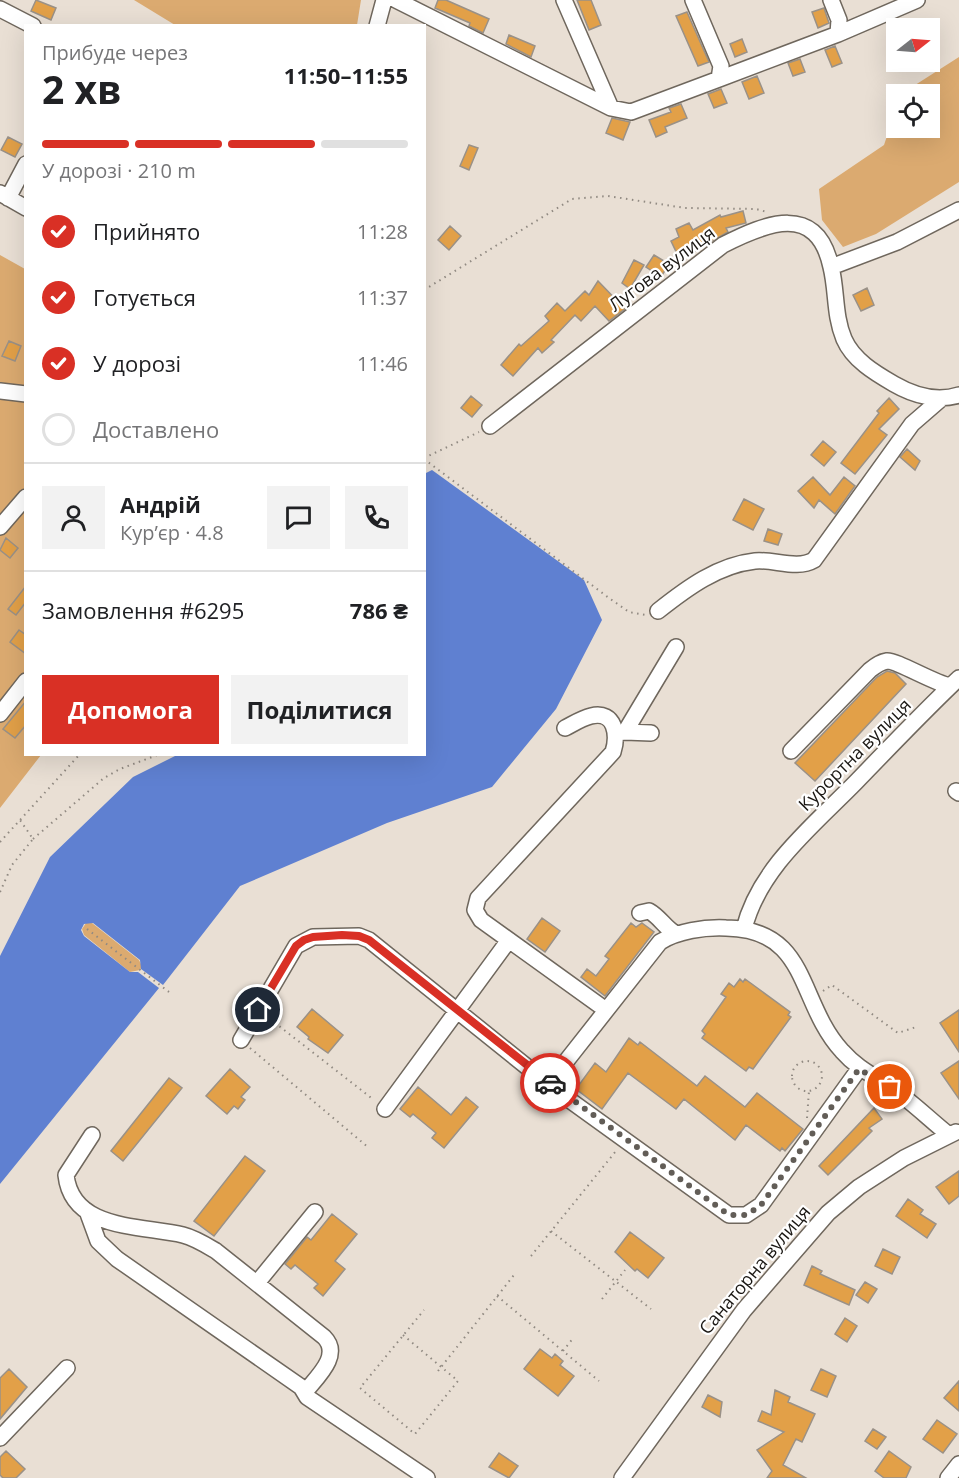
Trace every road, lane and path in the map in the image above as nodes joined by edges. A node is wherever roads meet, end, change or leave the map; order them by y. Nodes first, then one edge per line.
1 (384, 0) edge
2 (396, 0) edge
3 (564, 0) edge
4 (693, 0) edge
5 (831, 0) edge
6 (917, 0) edge
7 (0, 9) edge
8 (29, 24) edge
9 (378, 24) edge
10 (838, 34) junction
11 (719, 79) junction
12 (611, 108) junction
13 (24, 167) edge
14 (4, 196) edge
15 (24, 207) edge
16 (959, 210) edge
17 (780, 224) junction
18 (831, 267) junction
19 (426, 289) edge
20 (0, 390) edge
21 (24, 394) edge
22 (959, 395) edge
23 (942, 398) junction
24 (490, 426) joint
25 (426, 458) edge
26 (426, 460) edge
27 (24, 499) edge
28 (0, 527) edge
29 (658, 611) joint
30 (675, 648) dead end
31 (954, 682) edge
32 (24, 684) edge
33 (0, 714) edge
34 (565, 728) dead end
35 (621, 732) junction
36 (651, 733) dead end
37 (791, 751) dead end
38 (78, 756) edge
39 (155, 756) edge
40 (20, 820) junction
41 (33, 839) junction
42 (0, 842) edge
43 (0, 892) edge
44 (640, 913) dead end
45 (87, 929) dead end
46 (744, 929) junction
47 (676, 934) junction
48 (509, 940) junction
49 (169, 992) dead end
50 (810, 999) junction
51 (258, 1010) junction
52 (457, 1010) junction
53 (606, 1010) junction
54 (916, 1027) dead end
55 (241, 1040) joint
56 (799, 1063) joint
57 (859, 1069) junction
58 (549, 1083) junction
59 (385, 1109) joint
60 (954, 1133) edge
61 (92, 1135) dead end
62 (625, 1140) junction
63 (369, 1148) dead end
64 (87, 1211) junction
65 (315, 1212) dead end
66 (551, 1231) junction
67 (531, 1256) dead end
68 (625, 1270) dead end
69 (514, 1275) dead end
70 (616, 1282) junction
71 (257, 1283) junction
72 (497, 1296) junction
73 (602, 1299) dead end
74 (651, 1309) dead end
75 (424, 1310) dead end
76 (404, 1335) junction
77 (574, 1337) dead end
78 (563, 1351) junction
79 (441, 1367) junction
80 (68, 1368) dead end
81 (438, 1371) dead end
82 (599, 1381) dead end
83 (306, 1395) junction
84 (0, 1438) edge
85 (959, 1464) edge
86 (427, 1478) edge
87 (622, 1478) edge
88 (948, 1478) edge

1 - 9 street
2 - 12 street
3 - 12 street
4 - 11 street
5 - 10 street
6 - 10 street
7 - 8 street
10 - 11 street
11 - 12 street
13 - 14 street
14 - 15 street
16 - 18 street
17 - 18 street, Лугова вулиця
17 - 19 path
17 - 24 street, Лугова вулиця
18 - 23 street
20 - 21 street
22 - 23 street
23 - 29 street
24 - 25 path
26 - 29 path
27 - 28 street
30 - 35 street
31 - 37 street
31 - 46 street, Курортна вулиця
32 - 33 street
34 - 35 street
35 - 36 street
35 - 48 street
38 - 40 path
39 - 41 path
40 - 41 path
40 - 42 path
41 - 43 path
44 - 47 street
45 - 49 path
46 - 47 street
46 - 50 street
47 - 53 street
48 - 52 street
48 - 53 street
50 - 54 path
50 - 57 street
51 - 52 street
51 - 55 street
51 - 59 path
52 - 58 street
52 - 59 street
53 - 58 street
55 - 63 path
56 - 56 path
57 - 60 street
57 - 62 street
58 - 62 street
60 - 87 street, Санаторна вулиця
61 - 64 street
62 - 66 path
64 - 71 street
64 - 83 street
65 - 71 street
66 - 67 path
66 - 70 path
68 - 70 path
69 - 72 path
70 - 73 path
70 - 74 path
71 - 83 street
72 - 78 path
72 - 79 path
75 - 76 path
76 - 79 path
76 - 79 path
77 - 78 path
78 - 82 path
79 - 81 path
80 - 84 street
83 - 86 street
85 - 88 street

